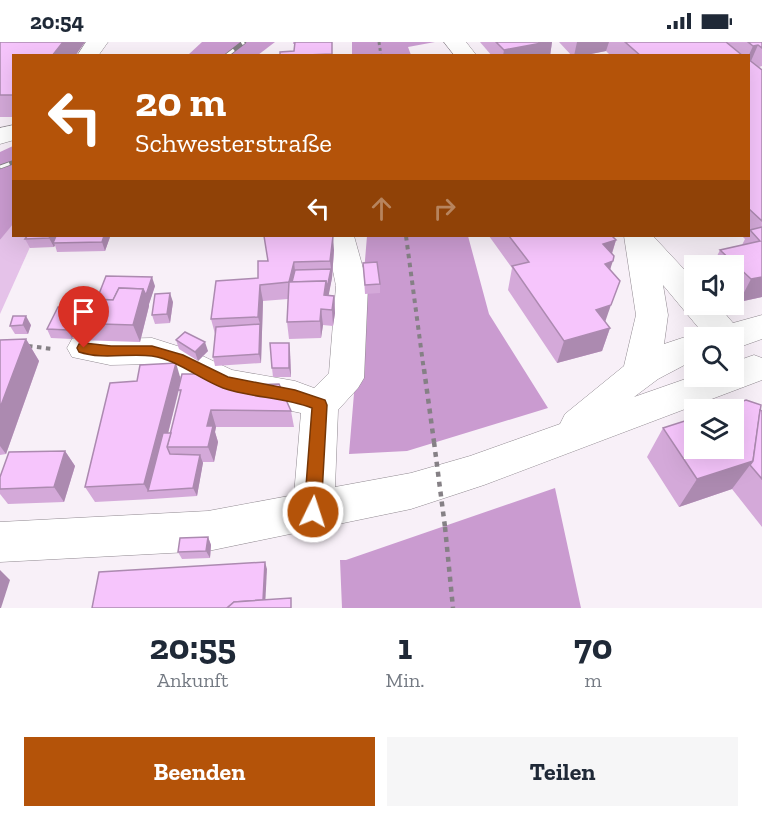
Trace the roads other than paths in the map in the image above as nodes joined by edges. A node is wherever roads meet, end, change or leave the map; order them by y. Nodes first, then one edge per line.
1 (455, 42) edge
2 (465, 54) edge
3 (340, 237) edge
4 (638, 237) edge
5 (684, 289) edge
6 (707, 315) edge
7 (718, 327) edge
8 (762, 327) edge
9 (744, 333) edge
10 (84, 348) road end
11 (684, 350) edge
12 (750, 364) edge
13 (640, 372) junction
14 (320, 405) junction
15 (564, 437) junction
16 (313, 512) junction
17 (0, 542) edge

1 - 2 street
3 - 14 street
4 - 5 street
4 - 13 street
6 - 7 street
8 - 9 street
10 - 14 street
11 - 13 street
12 - 15 street
13 - 15 street
14 - 16 street
15 - 16 street
16 - 17 street

